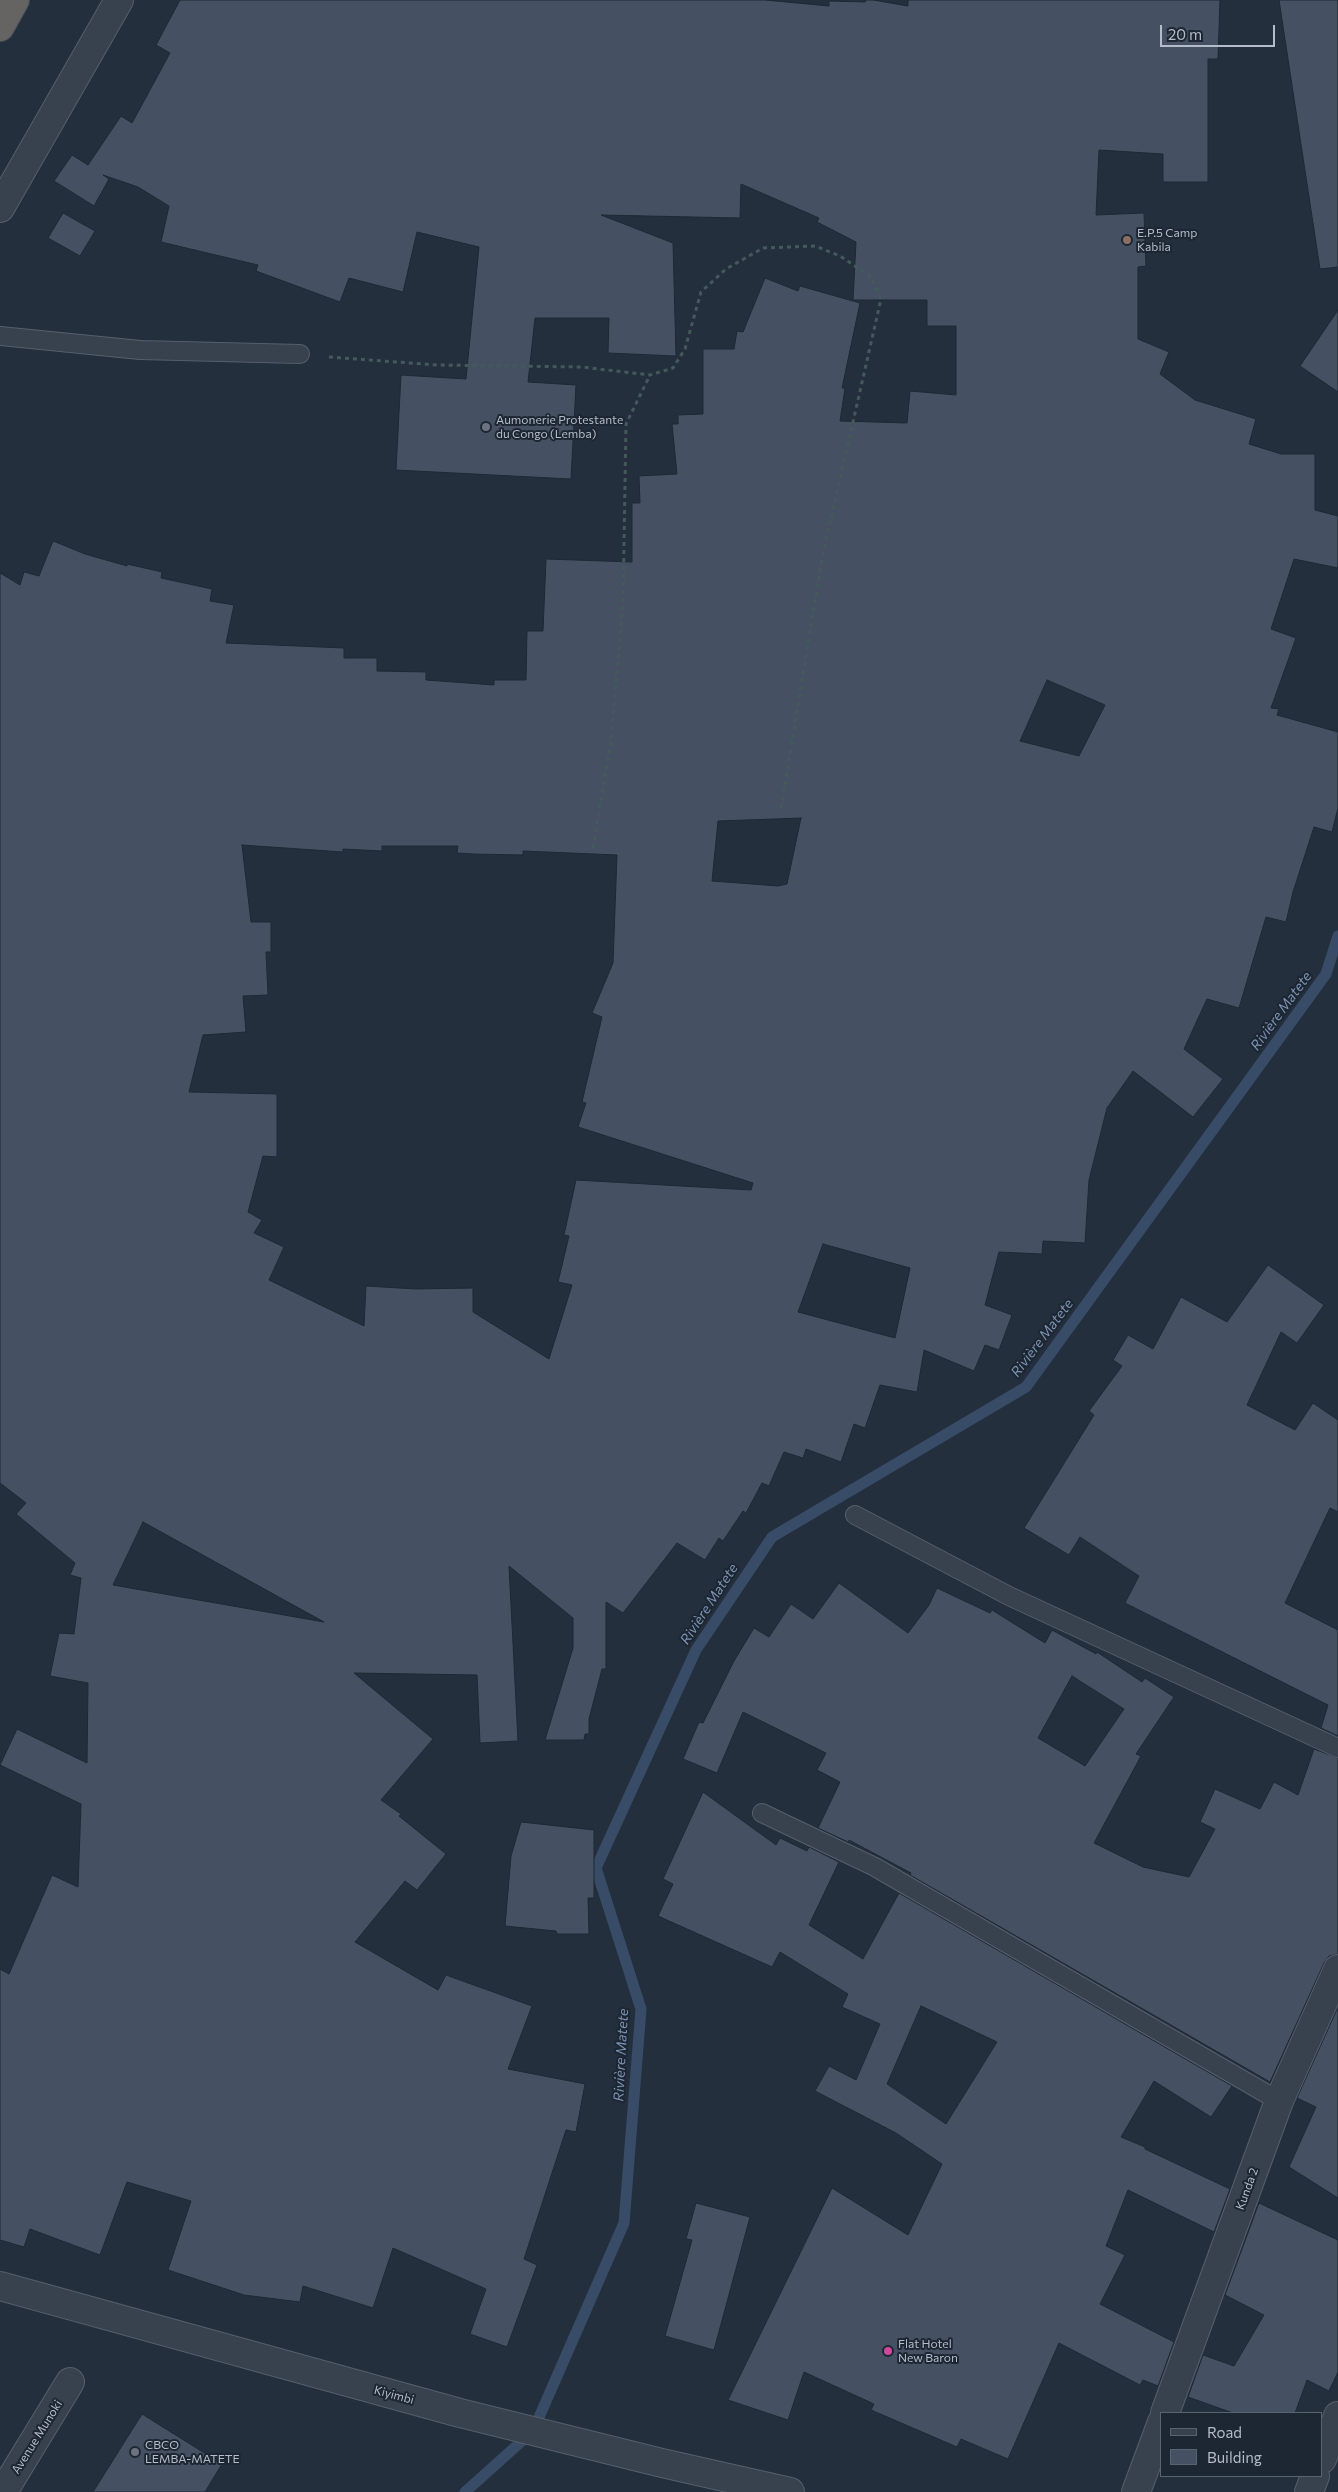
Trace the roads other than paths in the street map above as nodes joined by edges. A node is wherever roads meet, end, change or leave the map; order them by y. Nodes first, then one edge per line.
1 (15, 0) edge
2 (119, 0) edge
3 (0, 27) edge
4 (0, 208) edge
5 (0, 336) edge
6 (300, 354) road end
7 (855, 1515) dead end
8 (1338, 1748) edge
9 (762, 1813) dead end
10 (1338, 1969) edge
11 (1279, 2101) junction
12 (0, 2286) edge
13 (70, 2382) dead end
14 (1165, 2412) edge
15 (1338, 2416) edge
16 (1160, 2427) edge
17 (1323, 2456) edge
18 (1315, 2477) edge
19 (3, 2492) edge
20 (790, 2492) edge
21 (1136, 2492) edge
22 (1309, 2492) edge

1 - 3 highway
2 - 4 street
5 - 6 lane
7 - 8 lane
9 - 11 lane
10 - 11 street, Kunda 2
11 - 14 street, Kunda 2
12 - 20 street, Kiyimbi
13 - 19 street, Avenue Munoki
15 - 17 street
16 - 21 street
18 - 22 street

